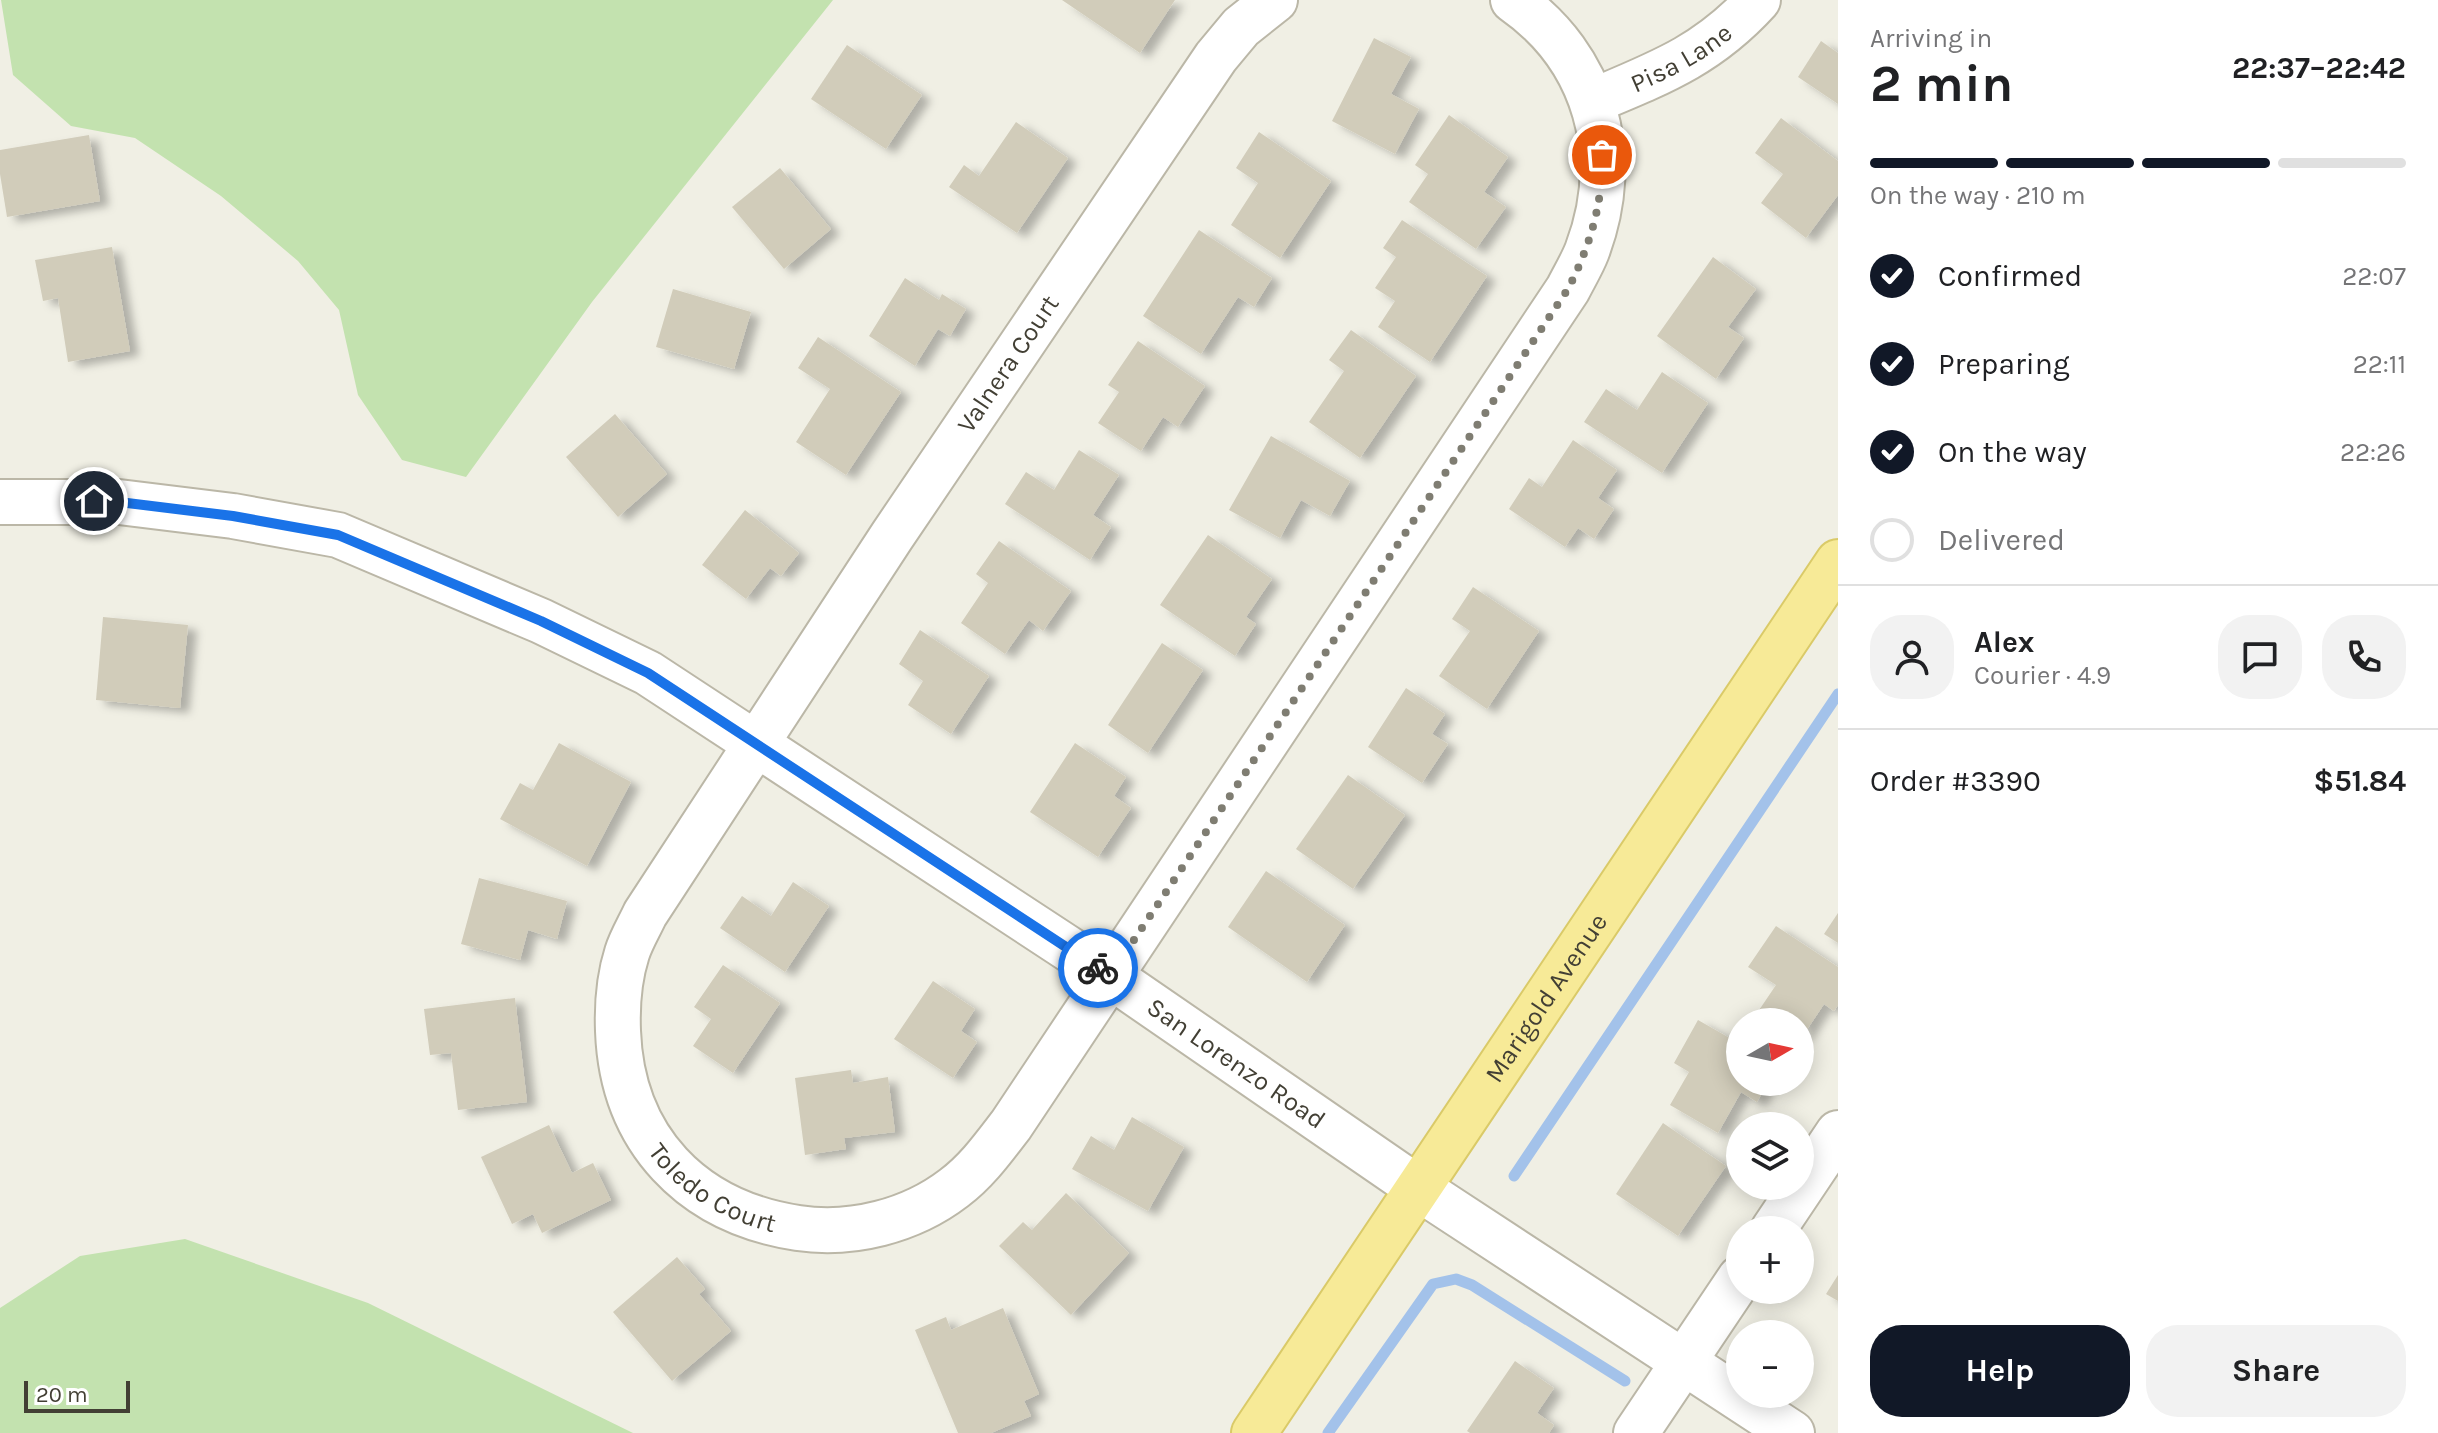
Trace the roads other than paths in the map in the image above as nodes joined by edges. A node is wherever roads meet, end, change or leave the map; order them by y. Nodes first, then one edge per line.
1 (1275, 0) edge
2 (1513, 0) edge
3 (1758, 0) edge
4 (1593, 101) junction
5 (0, 502) edge
6 (1838, 562) edge
7 (758, 743) junction
8 (1110, 976) junction
9 (1838, 1133) edge
10 (1418, 1188) junction
11 (1782, 1216) edge
12 (1726, 1299) edge
13 (1685, 1361) junction
14 (1254, 1433) edge
15 (1636, 1433) edge
16 (1792, 1433) edge

1 - 7 street, Valnera Court
2 - 4 street
3 - 4 street, Pisa Lane
4 - 8 street
5 - 7 street, San Lorenzo Road
6 - 10 main road, Marigold Avenue
7 - 8 street, San Lorenzo Road
7 - 8 street, Toledo Court
8 - 10 street, San Lorenzo Road
9 - 11 street
10 - 13 street, San Lorenzo Road
10 - 14 main road, Marigold Avenue
12 - 13 street
13 - 15 street
13 - 16 street, San Lorenzo Road

